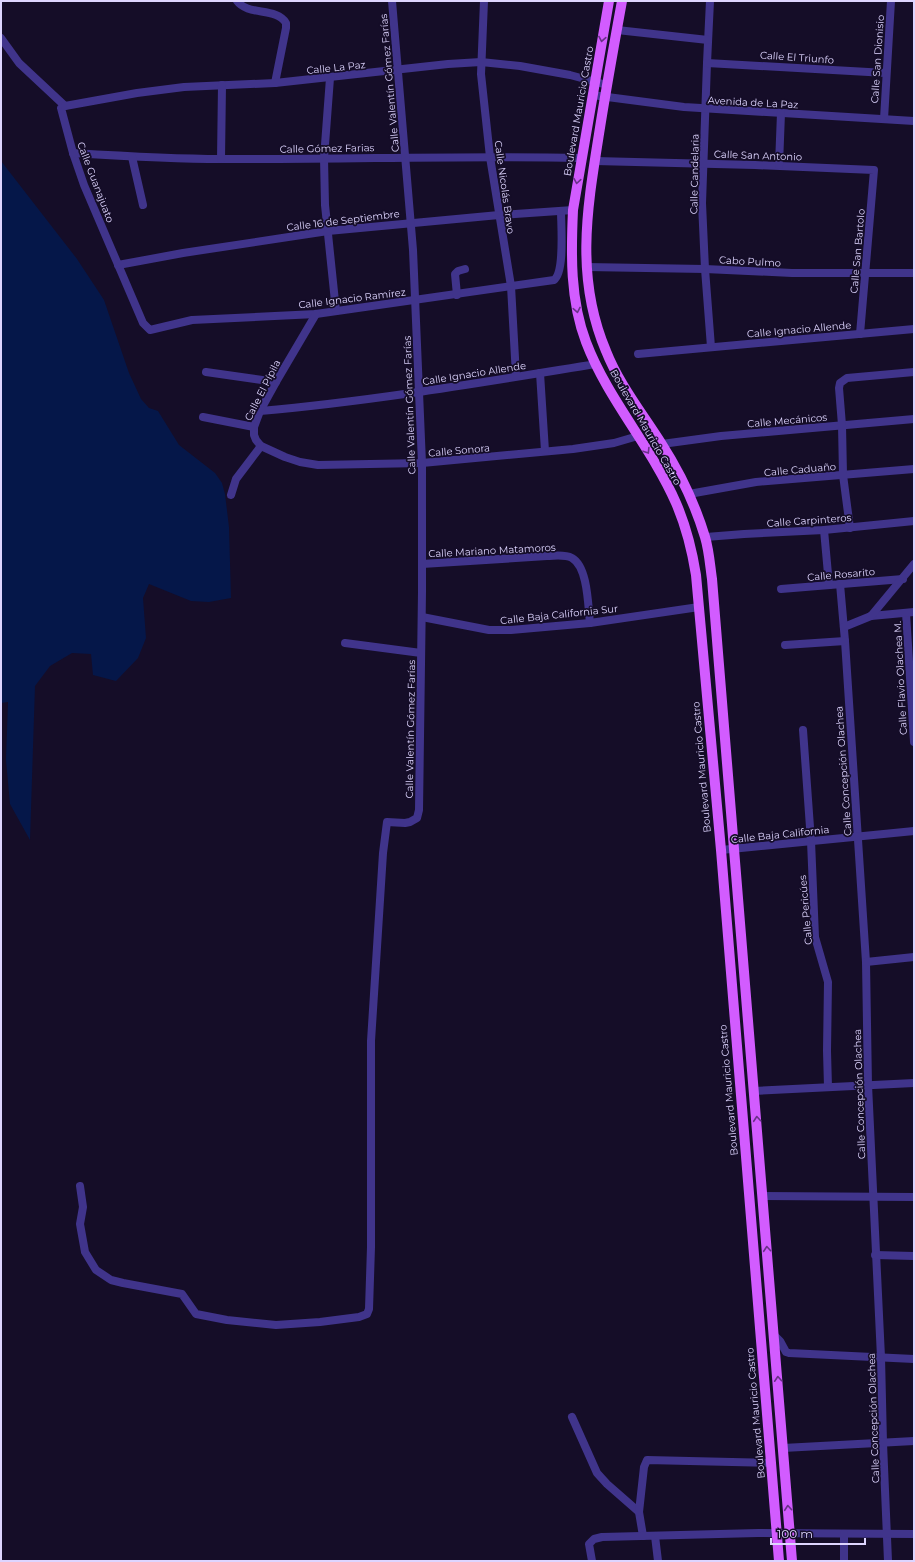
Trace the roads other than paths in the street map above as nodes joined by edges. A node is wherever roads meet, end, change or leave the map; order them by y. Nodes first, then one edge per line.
1 (237, 1) edge
2 (392, 1) edge
3 (484, 1) edge
4 (609, 1) edge
5 (622, 1) edge
6 (710, 1) edge
7 (891, 1) edge
8 (617, 30) junction
9 (1, 38) edge
10 (708, 40) junction
11 (481, 62) junction
12 (707, 62) junction
13 (399, 70) junction
14 (886, 73) junction
15 (330, 78) junction
16 (275, 83) junction
17 (595, 83) junction
18 (222, 85) junction
19 (607, 85) junction
20 (592, 95) junction
21 (605, 97) junction
22 (65, 106) junction
23 (706, 109) junction
24 (780, 113) junction
25 (884, 119) junction
26 (914, 121) edge
27 (73, 153) junction
28 (132, 157) junction
29 (405, 157) junction
30 (490, 157) junction
31 (324, 158) junction
32 (581, 158) junction
33 (221, 159) junction
34 (595, 161) junction
35 (703, 163) junction
36 (779, 165) junction
37 (874, 170) joint
38 (143, 205) dead end
39 (573, 210) junction
40 (561, 211) junction
41 (499, 215) junction
42 (411, 222) junction
43 (328, 231) junction
44 (118, 265) junction
45 (586, 267) junction
46 (465, 269) dead end
47 (705, 269) junction
48 (866, 272) junction
49 (914, 273) edge
50 (511, 286) junction
51 (457, 295) junction
52 (416, 300) junction
53 (336, 311) junction
54 (316, 314) junction
55 (148, 329) joint
56 (914, 329) edge
57 (860, 334) junction
58 (710, 347) junction
59 (638, 354) dead end
60 (596, 364) junction
61 (206, 372) dead end
62 (914, 372) edge
63 (540, 373) junction
64 (516, 376) junction
65 (276, 382) junction
66 (418, 392) junction
67 (260, 411) junction
68 (203, 417) dead end
69 (914, 419) edge
70 (842, 425) junction
71 (254, 427) junction
72 (638, 436) junction
73 (662, 444) junction
74 (261, 446) junction
75 (545, 451) junction
76 (422, 463) junction
77 (914, 469) edge
78 (843, 475) junction
79 (689, 494) junction
80 (231, 495) dead end
81 (914, 521) edge
82 (850, 528) junction
83 (824, 530) junction
84 (706, 537) junction
85 (422, 564) junction
86 (914, 564) edge
87 (902, 579) junction
88 (840, 584) junction
89 (829, 585) junction
90 (781, 589) dead end
91 (699, 607) junction
92 (910, 612) edge
93 (871, 616) junction
94 (422, 617) junction
95 (590, 623) junction
96 (844, 627) junction
97 (701, 635) junction
98 (845, 641) junction
99 (345, 643) dead end
100 (785, 645) dead end
101 (421, 653) junction
102 (719, 659) junction
103 (914, 725) edge
104 (803, 730) dead end
105 (914, 742) edge
106 (914, 831) edge
107 (858, 836) junction
108 (811, 841) junction
109 (735, 848) junction
110 (721, 850) junction
111 (914, 957) edge
112 (866, 962) junction
113 (914, 1083) edge
114 (868, 1085) junction
115 (828, 1087) junction
116 (754, 1091) junction
117 (80, 1186) dead end
118 (763, 1196) junction
119 (873, 1197) junction
120 (914, 1197) edge
121 (876, 1255) junction
122 (914, 1256) edge
123 (774, 1335) junction
124 (881, 1357) junction
125 (914, 1359) edge
126 (572, 1417) dead end
127 (914, 1441) edge
128 (883, 1443) junction
129 (783, 1448) junction
130 (771, 1463) junction
131 (639, 1512) junction
132 (777, 1534) junction
133 (790, 1534) junction
134 (844, 1534) junction
135 (887, 1534) junction
136 (914, 1534) edge
137 (644, 1536) junction
138 (655, 1536) junction
139 (592, 1561) edge
140 (658, 1561) edge
141 (779, 1561) edge
142 (792, 1561) edge
143 (844, 1561) edge
144 (888, 1561) edge

1 - 16 street
2 - 13 street, Calle Valentín Gómez Farías
3 - 11 street, Calle Nicolás Bravo
4 -> 17 main road, Boulevard Mauricio Castro
5 - 8 main road, Boulevard Mauricio Castro
6 - 10 street, Calle Candelaria
7 - 14 street, Calle San Dionisio
8 - 10 street
8 - 19 main road, Boulevard Mauricio Castro
9 - 22 street
10 - 12 street, Calle Candelaria
11 - 13 street, Calle La Paz
11 - 17 street, Calle La Paz
11 - 30 street, Calle Nicolás Bravo
12 - 14 street, Calle El Triunfo
12 - 23 street, Calle Candelaria
13 - 15 street, Calle La Paz
13 - 29 street, Calle Valentín Gómez Farías
14 - 25 street, Calle San Dionisio
15 - 16 street, Calle La Paz
15 - 31 street
16 - 18 street, Calle La Paz
17 - 19 street, Calle La Paz
17 - 20 main road, Boulevard Mauricio Castro
18 - 22 street, Calle La Paz
18 - 33 street
19 - 21 main road, Boulevard Mauricio Castro
20 - 21 street, Avenida de La Paz
20 - 32 main road, Boulevard Mauricio Castro
21 - 23 street, Avenida de La Paz
21 - 34 main road, Boulevard Mauricio Castro
22 - 27 street, Calle Guanajuato
23 - 24 street, Avenida de La Paz
23 - 35 street, Calle Candelaria
24 - 25 street, Avenida de La Paz
24 - 36 street
25 - 26 street, Avenida de La Paz
27 - 28 street, Calle Gómez Farias
27 - 44 street, Calle Guanajuato
28 - 33 street, Calle Gómez Farias
28 - 38 street
29 - 30 street, Calle Gómez Farias
29 - 31 street, Calle Gómez Farias
29 - 42 street, Calle Valentín Gómez Farías
30 - 32 street, Calle Gómez Farias
30 - 41 street, Calle Nicolás Bravo
31 - 33 street, Calle Gómez Farias
31 - 43 street
32 -> 39 main road, Boulevard Mauricio Castro
34 - 35 street, Calle San Antonio
34 - 45 main road, Boulevard Mauricio Castro
35 - 36 street, Calle San Antonio
35 - 47 street, Calle Candelaria
36 - 37 street, Calle San Antonio
37 - 48 street, Calle San Bartolo
39 - 40 street, Calle 16 de Septiembre
39 -> 60 main road, Boulevard Mauricio Castro
40 - 41 street, Calle 16 de Septiembre
40 - 50 street, Calle Ignacio Ramírez
41 - 42 street, Calle 16 de Septiembre
41 - 50 street, Calle Nicolás Bravo
42 - 43 street, Calle 16 de Septiembre
42 - 52 street, Calle Valentín Gómez Farías
43 - 44 street, Calle 16 de Septiembre
43 - 53 street
44 - 55 street, Calle Guanajuato
45 - 47 street, Cabo Pulmo
45 - 73 main road, Boulevard Mauricio Castro
46 - 51 street
47 - 48 street, Cabo Pulmo
47 - 58 street, Calle Candelaria
48 - 49 street, Cabo Pulmo
48 - 57 street, Calle San Bartolo
50 - 51 street, Calle Ignacio Ramírez
50 - 64 street, Calle Nicolás Bravo
51 - 52 street, Calle Ignacio Ramírez
52 - 53 street, Calle Ignacio Ramírez
52 - 66 street, Calle Valentín Gómez Farías
53 - 54 street, Calle Ignacio Ramírez
54 - 55 street, Calle Ignacio Ramírez
54 - 65 street, Calle El Pípila
56 - 57 street, Calle Ignacio Allende
57 - 58 street, Calle Ignacio Allende
58 - 59 street, Calle Ignacio Allende
60 - 63 street, Calle Ignacio Allende
60 - 72 main road, Boulevard Mauricio Castro
61 - 65 street
62 - 70 street
63 - 64 street, Calle Ignacio Allende
63 - 75 street
64 - 66 street, Calle Ignacio Allende
65 - 67 street, Calle El Pípila
66 - 67 street, Calle Ignacio Allende
66 - 76 street, Calle Valentín Gómez Farías
67 - 71 street, Calle El Pípila
68 - 71 street
69 - 70 street, Calle Mecánicos
70 - 73 street, Calle Mecánicos
70 - 78 street
71 - 74 street, Calle El Pípila
72 - 75 street, Calle Sonora
72 -> 91 main road, Boulevard Mauricio Castro
73 - 79 main road, Boulevard Mauricio Castro
74 - 76 street, Calle Sonora
74 - 80 street
75 - 76 street, Calle Sonora
76 - 85 street, Calle Valentín Gómez Farías
77 - 78 street, Calle Caduaño
78 - 79 street, Calle Caduaño
78 - 82 street
79 - 84 main road, Boulevard Mauricio Castro
81 - 82 street, Calle Carpinteros
82 - 83 street, Calle Carpinteros
83 - 84 street, Calle Carpinteros
83 - 89 street
84 - 102 main road, Boulevard Mauricio Castro
85 - 94 street, Calle Valentín Gómez Farías
85 - 95 street, Calle Mariano Matamoros
86 - 87 street
87 - 88 street, Calle Rosarito
87 - 93 street
88 - 89 street, Calle Rosarito
88 - 96 street, Calle Concepción Olachea
89 - 90 street, Calle Rosarito
91 - 95 street, Calle Baja California Sur
91 - 97 main road, Boulevard Mauricio Castro
92 - 93 street
92 - 103 street, Calle Flavio Olachea M.
93 - 96 street
94 - 95 street, Calle Baja California Sur
94 - 101 street, Calle Valentín Gómez Farías
96 - 98 street, Calle Concepción Olachea
97 - 102 main road
97 - 110 main road, Boulevard Mauricio Castro
98 - 100 street
98 - 107 street, Calle Concepción Olachea
99 - 101 street
101 - 117 street, Calle Valentín Gómez Farías
102 - 109 main road, Boulevard Mauricio Castro
103 - 105 street, Calle Flavio Olachea M.
104 - 108 street, Calle Pericúes
106 - 107 street, Calle Baja California
107 - 108 street, Calle Baja California
107 - 112 street, Calle Concepción Olachea
108 - 109 street, Calle Baja California
108 - 115 street, Calle Pericúes
109 - 110 street, Calle Baja California
109 - 116 main road, Boulevard Mauricio Castro
110 - 130 main road, Boulevard Mauricio Castro
111 - 112 street
112 - 114 street, Calle Concepción Olachea
113 - 114 street
114 - 115 street
114 - 119 street, Calle Concepción Olachea
115 - 116 street
118 -> 116 main road, Boulevard Mauricio Castro
118 - 119 street
123 -> 118 main road, Boulevard Mauricio Castro
119 - 120 street
119 - 121 street, Calle Concepción Olachea
121 - 122 street
121 - 124 street, Calle Concepción Olachea
123 - 124 street
129 -> 123 main road, Boulevard Mauricio Castro
124 - 125 street
124 - 128 street, Calle Concepción Olachea
126 - 131 street
127 - 128 street
128 - 129 street
128 - 135 street, Calle Concepción Olachea
133 -> 129 main road, Boulevard Mauricio Castro
130 - 131 street
130 - 132 main road, Boulevard Mauricio Castro
131 - 137 street
132 - 133 street
132 - 138 street
132 - 141 main road, Boulevard Mauricio Castro
133 - 134 street
133 - 142 main road, Boulevard Mauricio Castro
134 - 135 street
134 - 143 street
135 - 136 street
135 - 144 street, Calle Concepción Olachea
137 - 138 street
137 - 139 street
138 - 140 street

